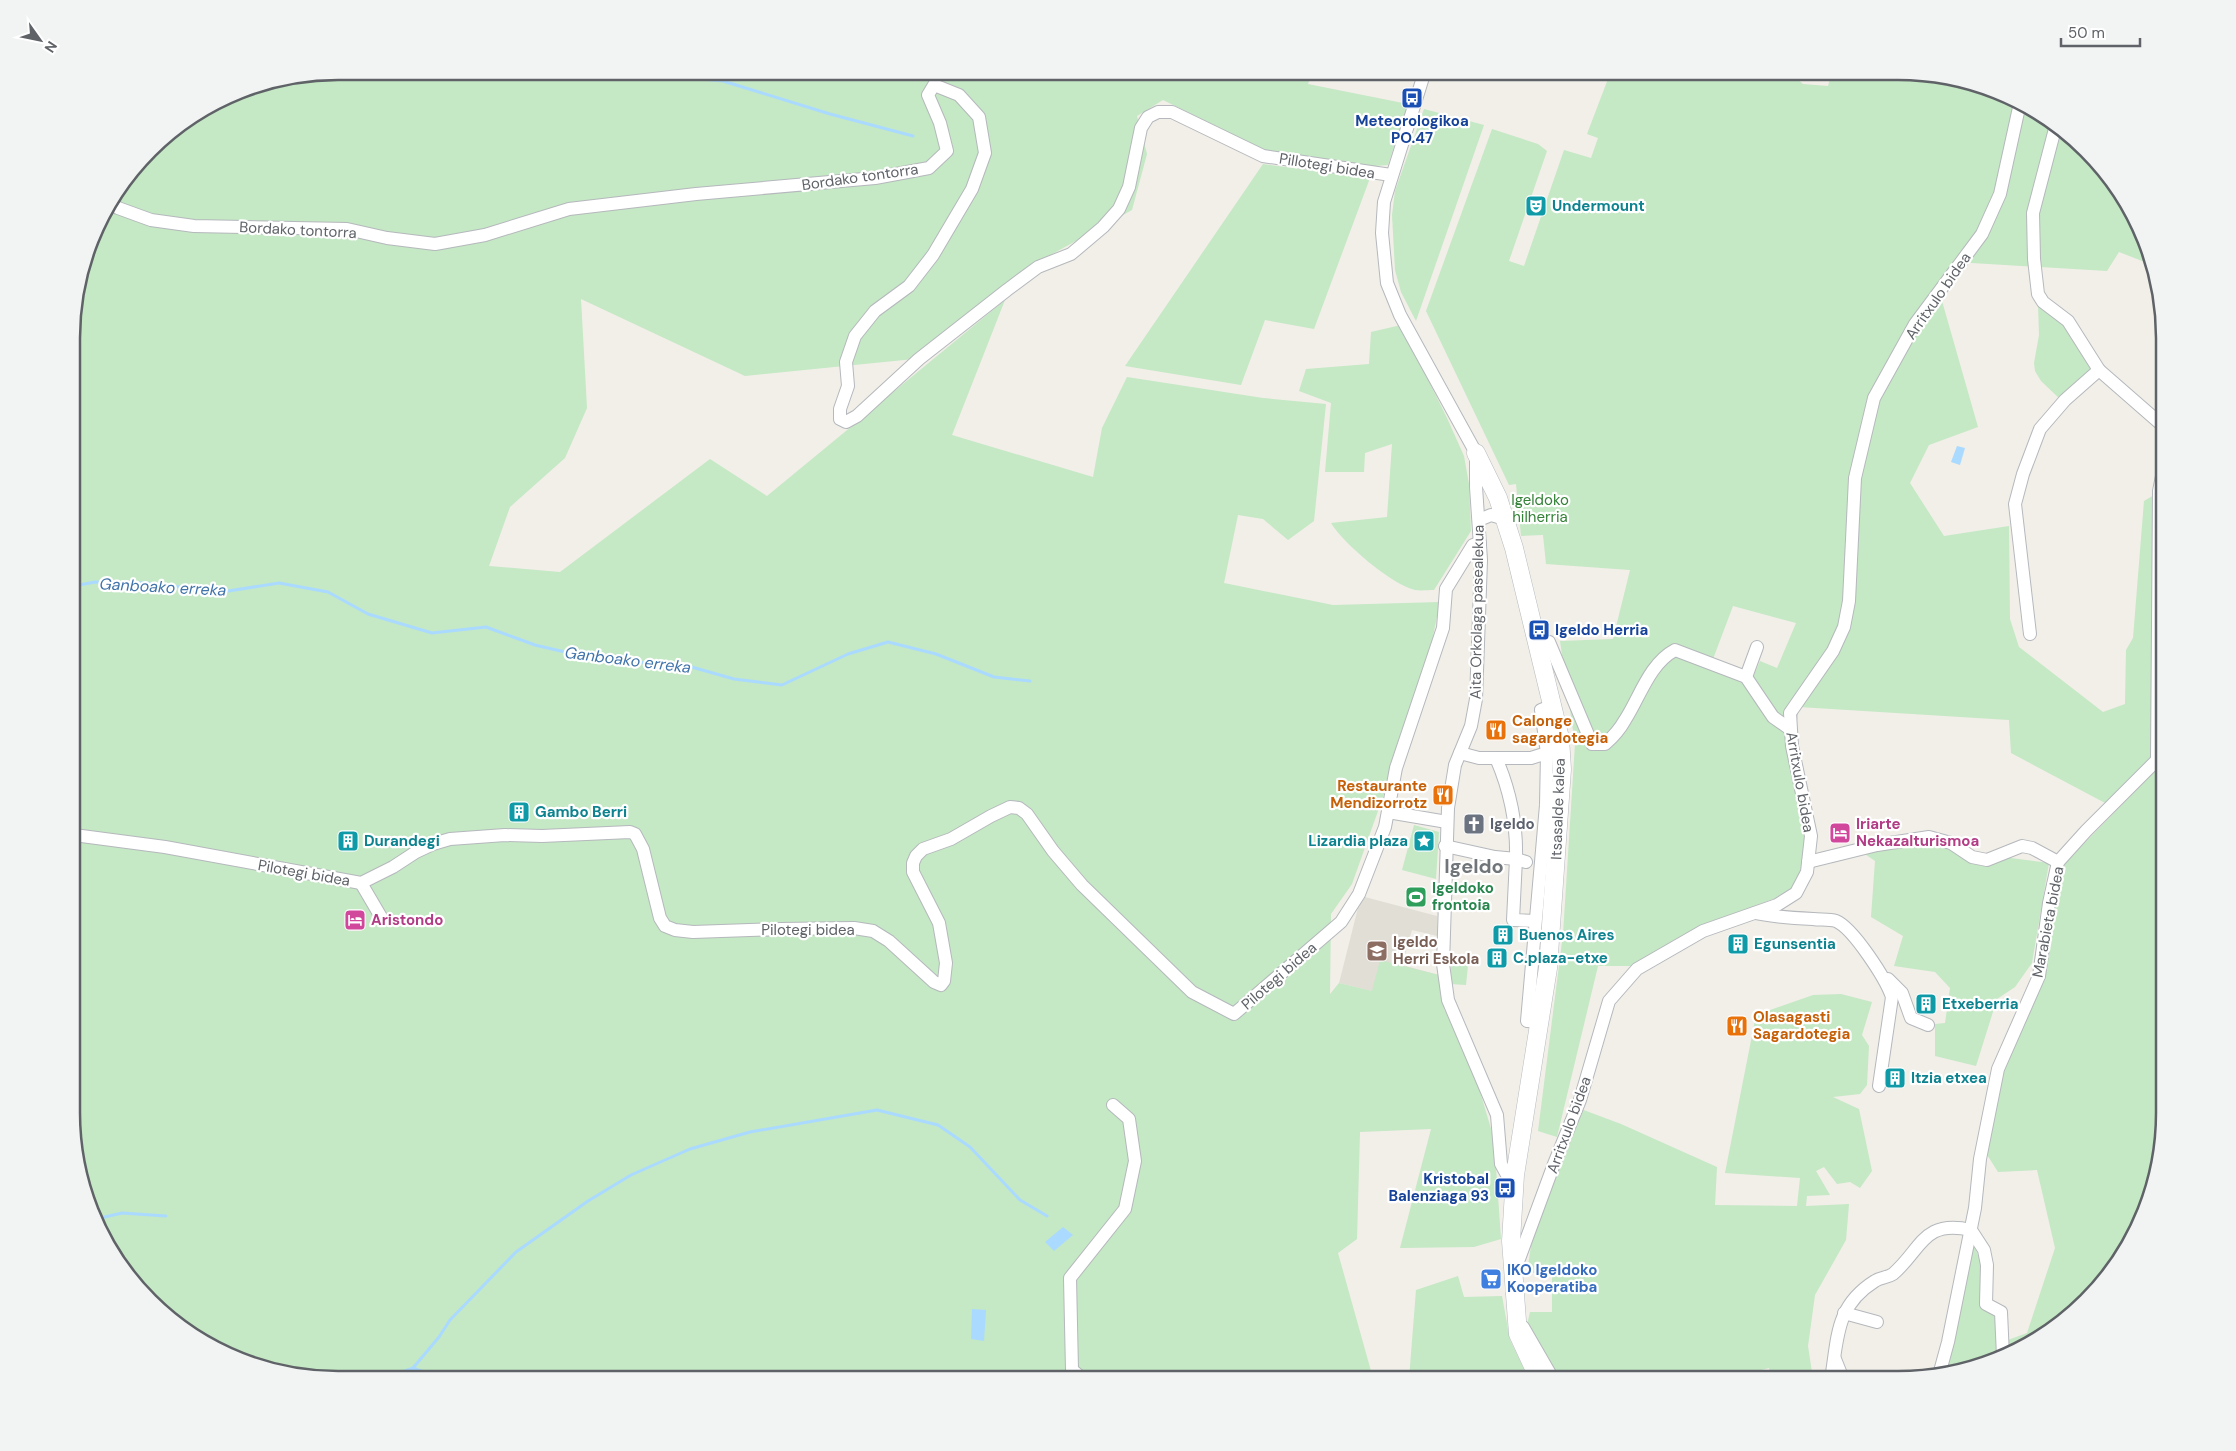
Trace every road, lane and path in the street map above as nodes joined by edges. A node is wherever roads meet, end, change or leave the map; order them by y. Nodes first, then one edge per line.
1 (1422, 80) edge
2 (2018, 110) edge
3 (2054, 132) edge
4 (1262, 156) joint
5 (1391, 175) junction
6 (116, 207) edge
7 (2099, 370) junction
8 (2156, 420) edge
9 (1476, 453) junction
10 (1505, 519) junction
11 (1479, 520) junction
12 (1480, 543) junction
13 (2030, 634) dead end
14 (1538, 643) junction
15 (1757, 646) dead end
16 (1746, 677) junction
17 (2156, 684) edge
18 (1553, 705) junction
19 (1790, 730) junction
20 (2156, 750) edge
21 (1460, 753) junction
22 (1547, 753) junction
23 (1496, 758) junction
24 (2156, 765) edge
25 (1388, 812) junction
26 (1447, 822) junction
27 (80, 836) edge
28 (1445, 846) junction
29 (1521, 861) junction
30 (1808, 862) junction
31 (2058, 862) junction
32 (361, 882) junction
33 (1754, 913) junction
34 (381, 917) dead end
35 (1535, 921) junction
36 (1880, 972) junction
37 (1541, 1022) junction
38 (1928, 1025) dead end
39 (1879, 1086) dead end
40 (1113, 1105) dead end
41 (1515, 1175) junction
42 (1971, 1230) junction
43 (1512, 1265) junction
44 (1844, 1313) junction
45 (1517, 1314) junction
46 (1877, 1322) dead end
47 (2003, 1348) edge
48 (1835, 1359) junction
49 (1941, 1367) edge
50 (1073, 1371) edge
51 (1535, 1371) edge
52 (1549, 1371) edge
53 (1833, 1371) edge
54 (1840, 1371) edge

1 - 5 street, Aita Orkolaga pasealekua
2 - 19 street, Arritxulo bidea
3 - 7 street
4 - 5 street, Pillotegi bidea
4 - 6 street, Bordako tontorra
5 - 9 street, Aita Orkolaga pasealekua
7 - 8 street
7 - 13 street
9 - 10 street, Itsasalde kalea
9 - 11 street, Aita Orkolaga pasealekua
10 - 11 street
10 - 14 street, Itsasalde kalea
11 - 12 street, Aita Orkolaga pasealekua
12 - 21 street, Aita Orkolaga pasealekua
12 - 25 street
14 - 16 street
14 - 18 street, Itsasalde kalea
15 - 16 street
16 - 19 street
17 - 20 street, Marabieta bidea
18 - 22 street
18 - 37 street, Itsasalde kalea
19 - 30 street, Arritxulo bidea
21 - 23 street
21 - 26 street, Aita Orkolaga pasealekua
22 - 23 street
22 - 35 street
23 - 29 street
24 - 31 street, Marabieta bidea
25 - 26 street
25 - 32 street, Pilotegi bidea
26 - 28 street, Aita Orkolaga pasealekua
27 - 32 street, Pilotegi bidea
28 - 29 street
28 - 41 street, Aita Orkolaga pasealekua
29 - 35 street
30 - 31 street
30 - 33 street, Arritxulo bidea
31 - 42 street, Marabieta bidea
32 - 34 street
33 - 36 street
33 - 43 street, Arritxulo bidea
35 - 37 street
36 - 38 street
36 - 39 street
37 - 41 street, Itsasalde kalea
40 - 50 street
41 - 43 street, Itsasalde kalea
42 - 44 street
42 - 47 street
42 - 49 street, Marabieta bidea
43 - 45 street, Itsasalde kalea
44 - 46 street
44 - 48 street
45 - 51 street, Itsasalde kalea
45 - 52 street
48 - 53 street
48 - 54 street

